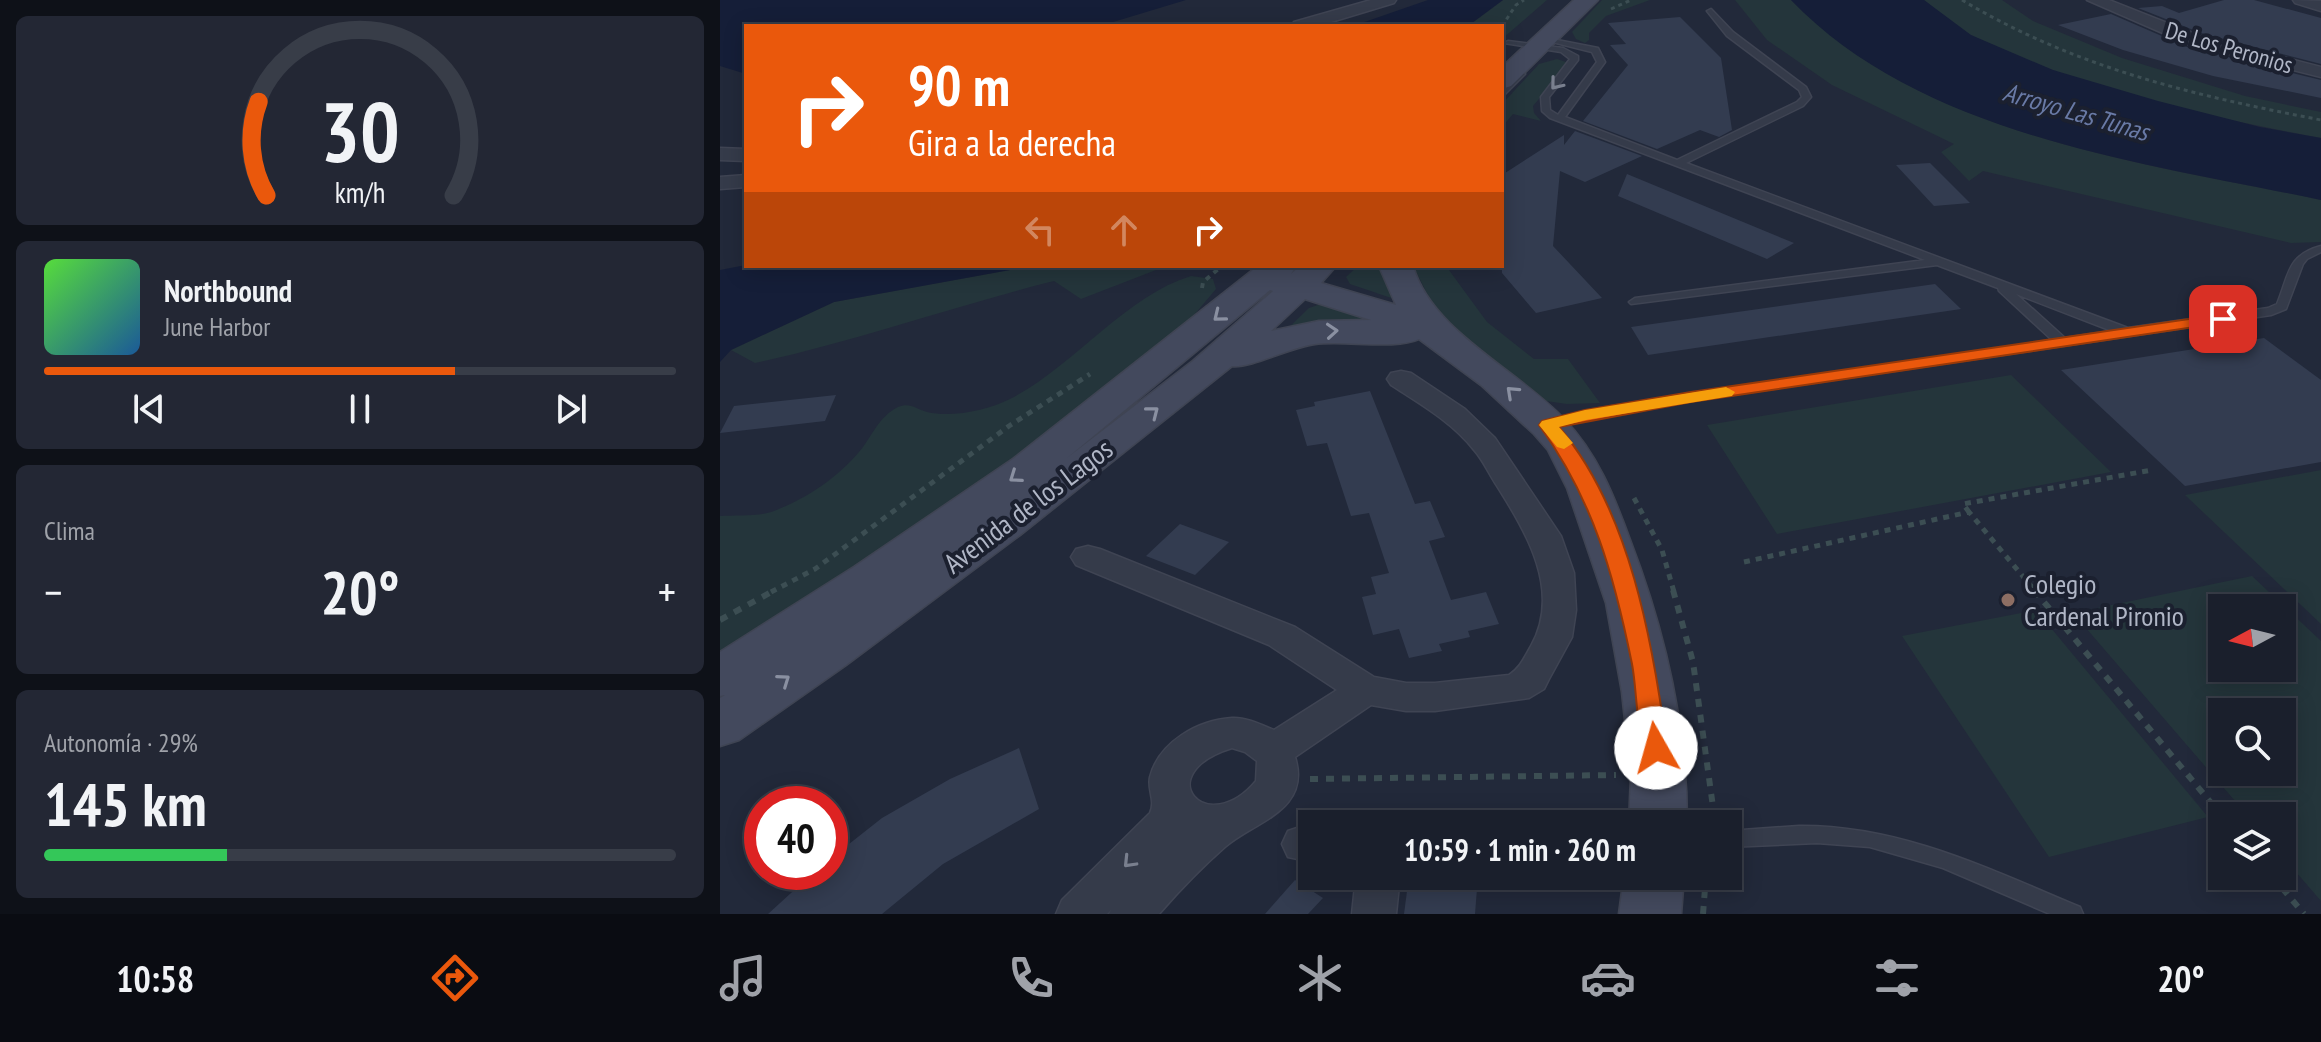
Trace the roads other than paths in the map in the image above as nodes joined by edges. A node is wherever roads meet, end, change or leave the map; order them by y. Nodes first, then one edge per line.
1 (1388, 0) edge
2 (1587, 0) edge
3 (1595, 0) edge
4 (2095, 0) edge
5 (2301, 0) edge
6 (2321, 6) edge
7 (1711, 11) dead end
8 (1307, 24) edge
9 (1520, 38) edge
10 (1576, 44) junction
11 (1568, 53) junction
12 (2321, 72) edge
13 (1504, 76) edge
14 (1504, 92) edge
15 (1560, 118) junction
16 (720, 154) edge
17 (744, 155) edge
18 (1678, 163) junction
19 (744, 181) edge
20 (720, 183) edge
21 (2321, 249) edge
22 (1938, 261) junction
23 (1396, 268) edge
24 (1291, 274) edge
25 (1996, 283) junction
26 (1635, 302) dead end
27 (2128, 333) junction
28 (1442, 337) junction
29 (2063, 343) junction
30 (1206, 370) junction
31 (1401, 379) dead end
32 (1548, 425) junction
33 (1088, 557) dead end
34 (720, 677) edge
35 (1365, 690) junction
36 (720, 725) edge
37 (1275, 765) junction
38 (1174, 806) junction
39 (1658, 810) edge
40 (1226, 821) junction
41 (1742, 838) edge
42 (1377, 890) edge
43 (1653, 890) edge
44 (1078, 914) edge
45 (1131, 914) edge
46 (1374, 914) edge
47 (1650, 914) edge
48 (2073, 914) edge

1 - 8 street
2 - 9 street
3 - 10 lane
4 - 12 street, De Los Peronios
5 - 6 street
7 - 18 lane
9 - 10 lane
9 - 11 lane
9 - 13 street
10 - 15 lane
11 - 14 lane
11 -> 15 lane
15 - 18 lane
16 - 17 street
18 - 22 lane
19 - 20 street
21 - 27 lane
22 - 25 lane
22 - 26 lane
23 - 28 street
24 - 28 street
24 - 30 street, Avenida de los Lagos
24 -> 34 street, Avenida de los Lagos
25 - 27 lane
25 - 29 lane
27 - 29 lane
30 -> 28 street
32 -> 28 street
29 - 32 lane
36 -> 30 street, Avenida de los Lagos
31 - 35 street
32 - 39 street
33 - 35 street
35 - 37 street
37 - 38 street
37 - 40 street
38 - 40 street
38 -> 44 street
40 - 45 street
41 - 48 lane
42 - 46 street
43 - 47 street

